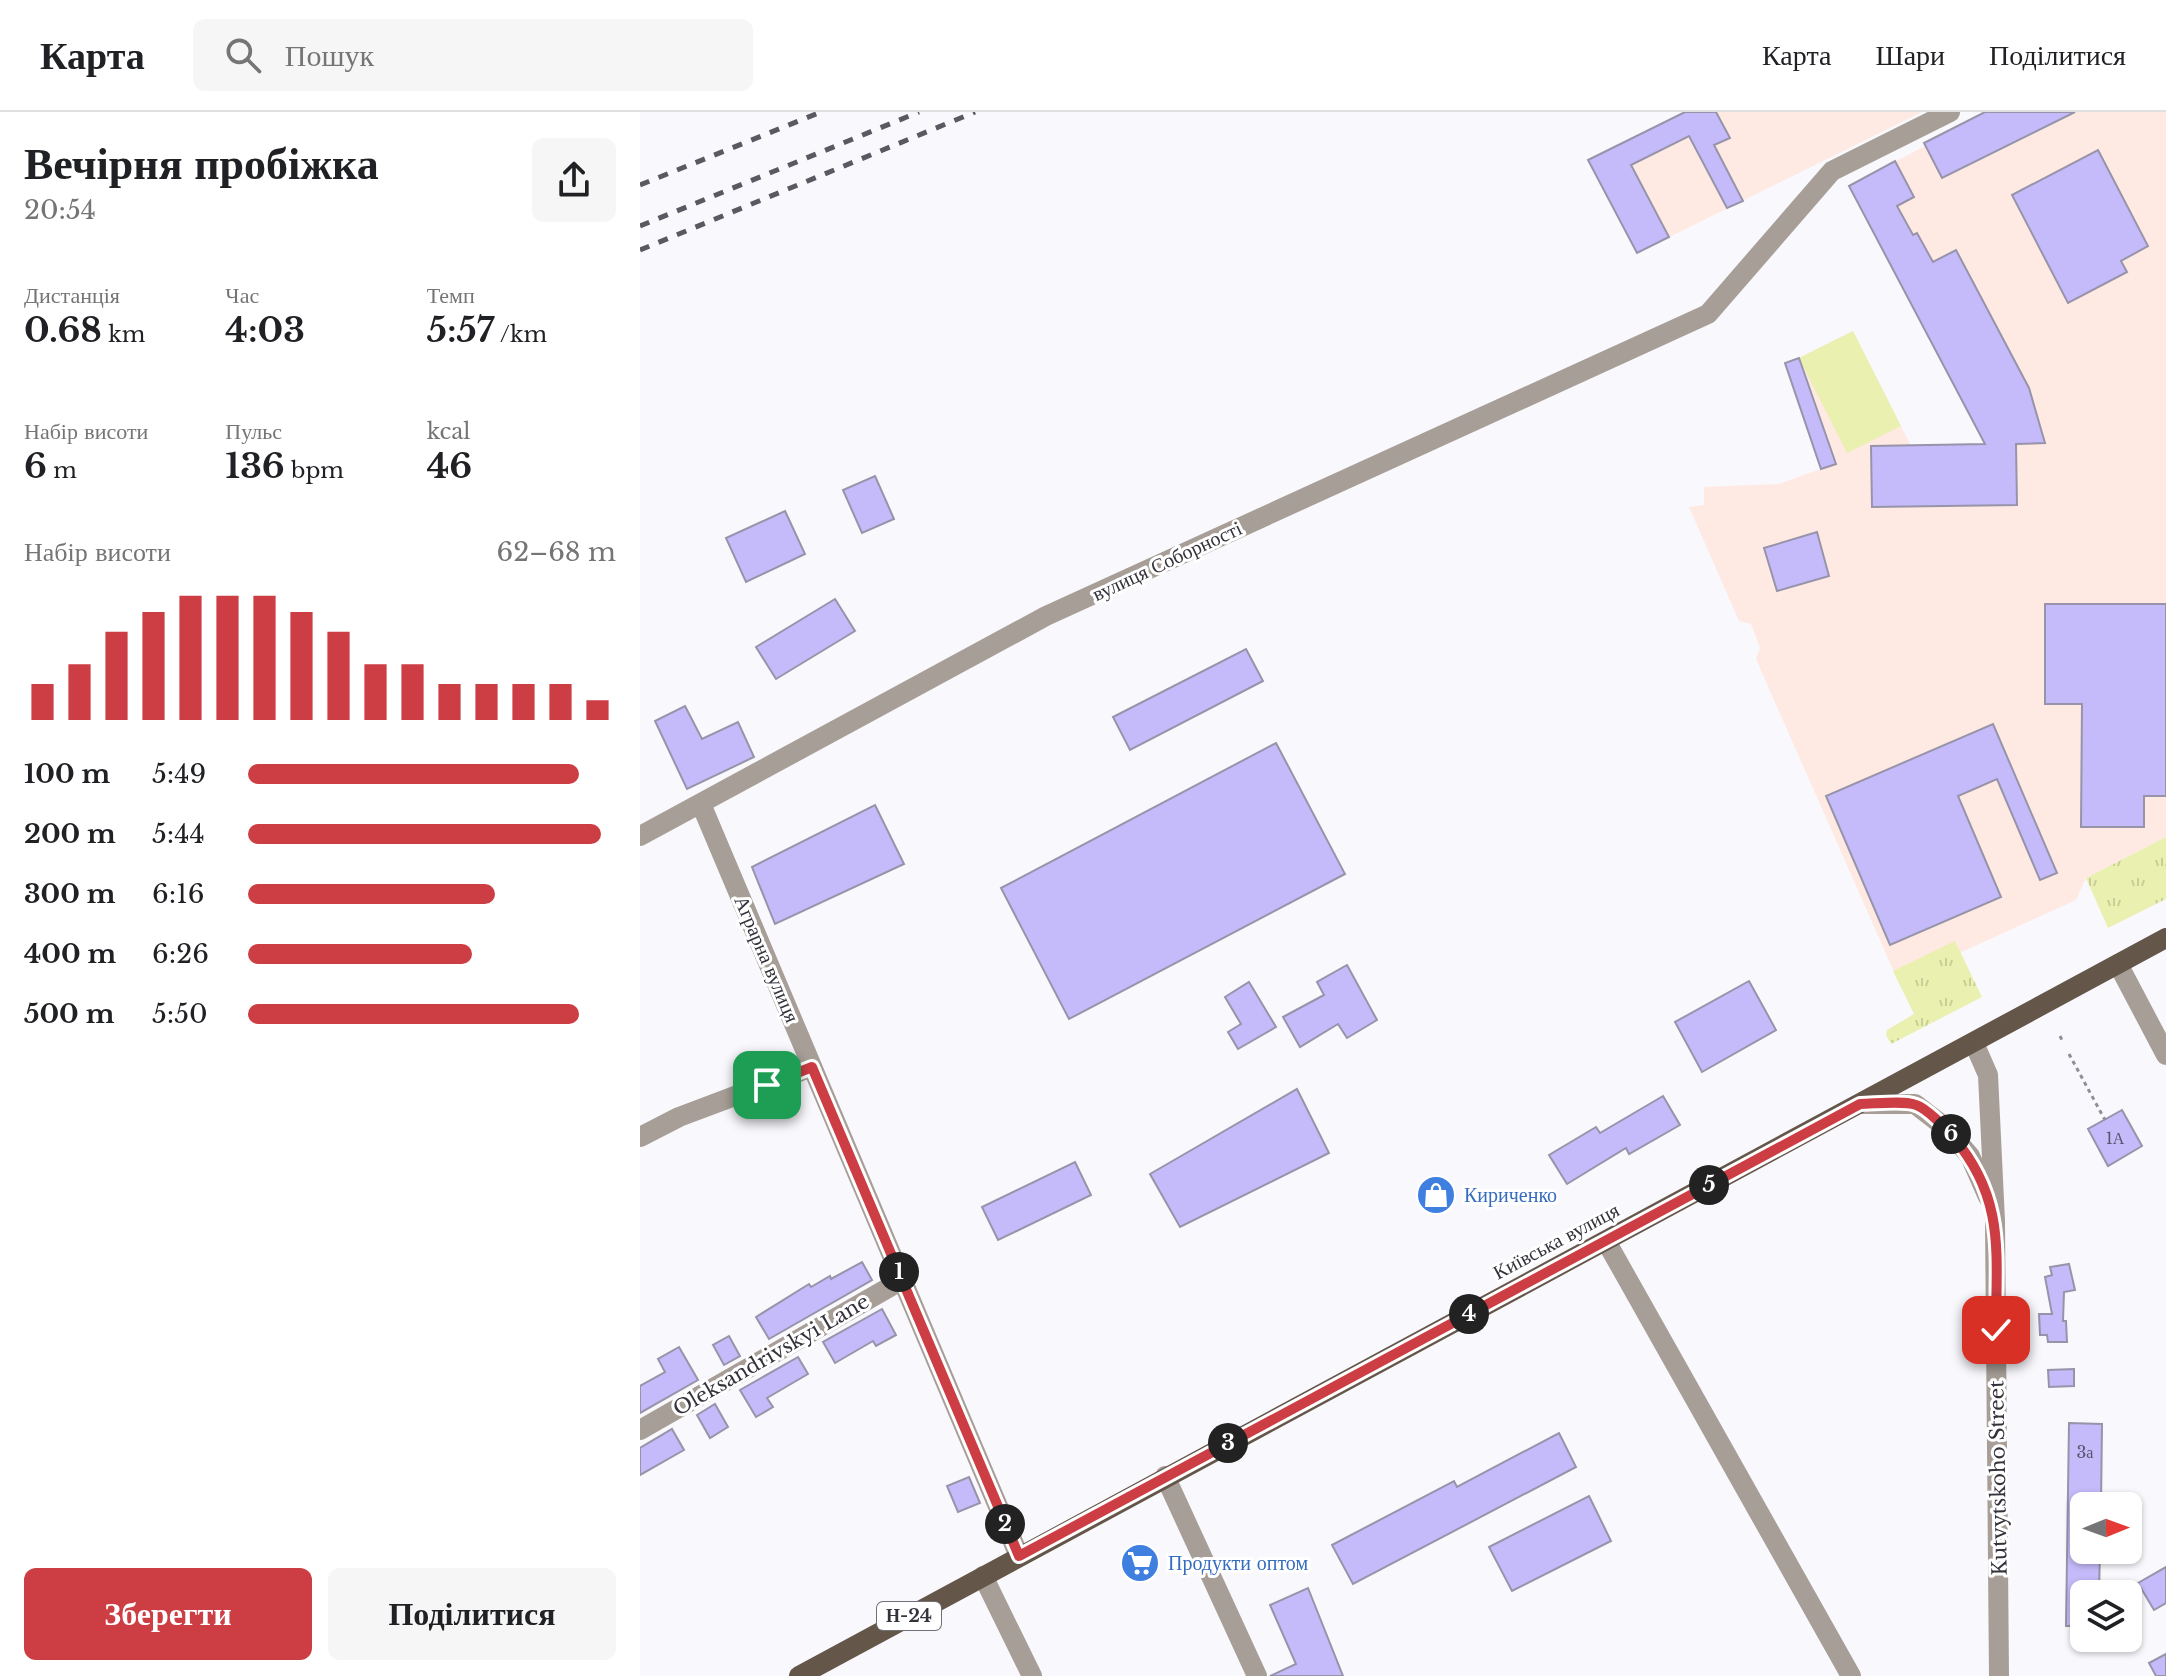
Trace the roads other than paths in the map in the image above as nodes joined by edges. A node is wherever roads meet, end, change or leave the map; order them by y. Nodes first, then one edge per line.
1 (1950, 112) edge
2 (701, 804) junction
3 (640, 836) edge
4 (2166, 938) edge
5 (2118, 964) junction
6 (1974, 1043) junction
7 (2166, 1055) edge
8 (812, 1067) junction
9 (1860, 1104) junction
10 (640, 1137) edge
11 (1995, 1221) junction
12 (1606, 1241) junction
13 (902, 1280) junction
14 (640, 1430) edge
15 (1165, 1476) junction
16 (1019, 1556) junction
17 (983, 1576) junction
18 (1251, 1674) edge
19 (799, 1676) edge
20 (1032, 1676) edge
21 (1851, 1676) edge
22 (1999, 1676) edge

1 - 2 street, вулиця Соборності
2 - 3 street, вулиця Соборності
2 - 8 street, Аграрна вулиця
4 - 5 main road, Київська вулиця / Н-24
5 - 6 main road, Київська вулиця / Н-24
5 - 7 street
6 - 9 main road, Київська вулиця / Н-24
6 - 11 street, Kutvytskoho Street
8 - 10 street
8 - 13 street, Аграрна вулиця
9 - 11 street
9 - 12 main road, Київська вулиця / Н-24
11 - 22 street, Kutvytskoho Street
12 - 15 main road, Київська вулиця / Н-24
12 - 21 street
13 - 14 street, Oleksandrivskyi Lane
13 - 16 street, Аграрна вулиця
15 - 16 main road, Київська вулиця / Н-24
15 - 18 street
16 - 17 main road, Київська вулиця / Н-24
17 - 19 main road, Київська вулиця / Н-24
17 - 20 street

